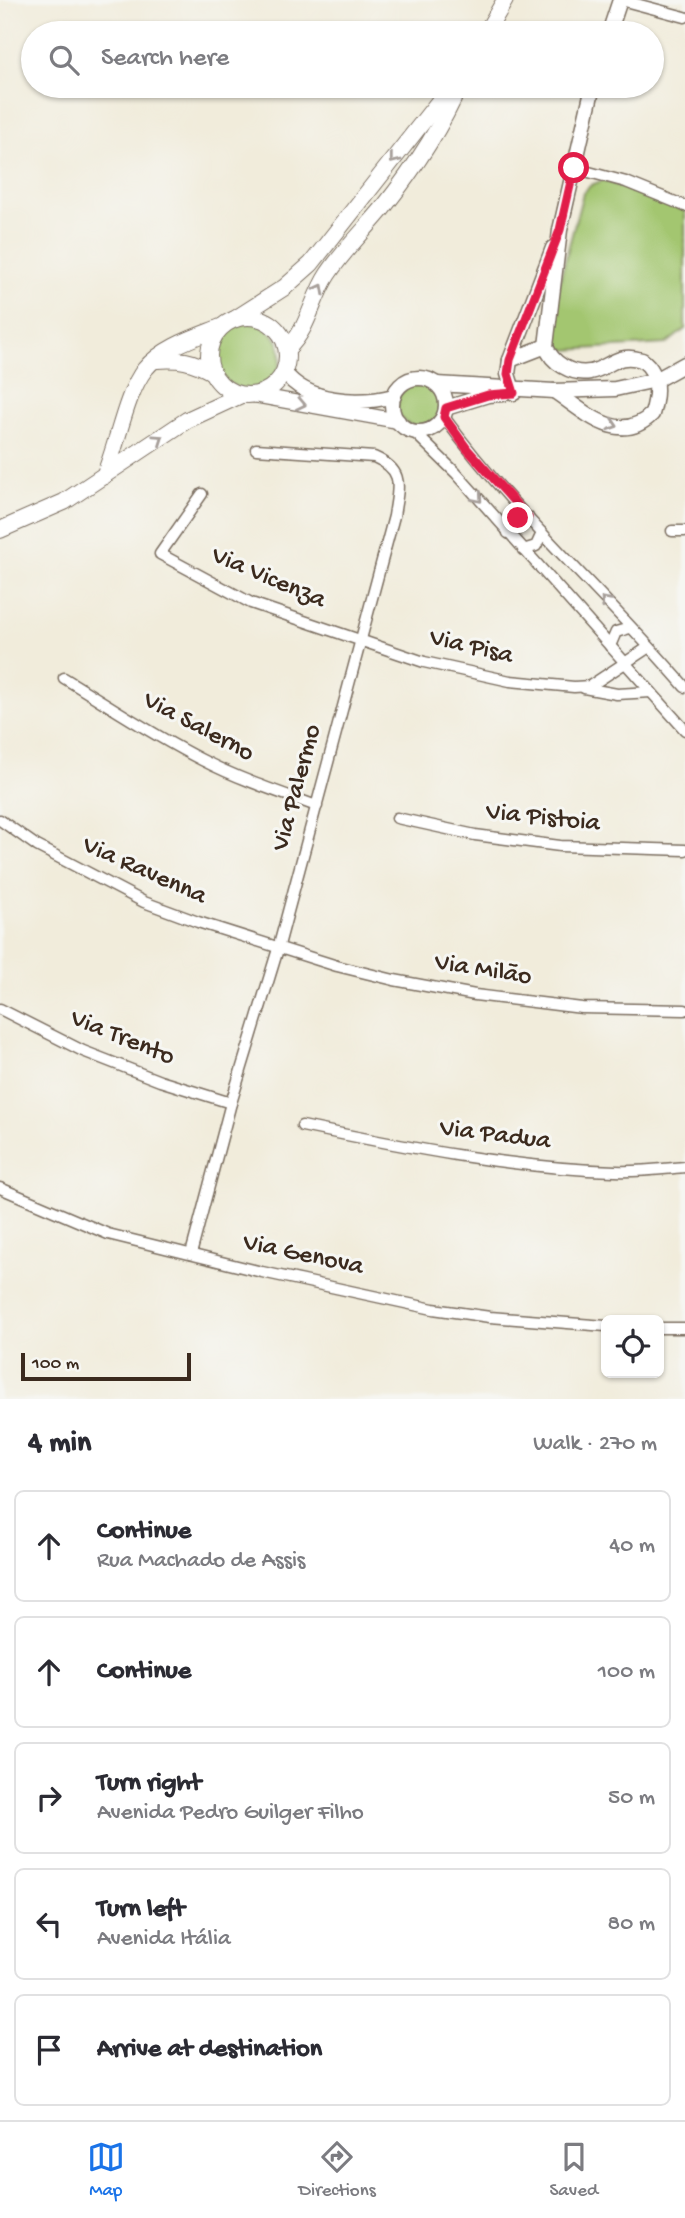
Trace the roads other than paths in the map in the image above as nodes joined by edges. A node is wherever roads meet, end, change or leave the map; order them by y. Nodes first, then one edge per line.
1 (505, 0) edge
2 (621, 0) edge
3 (685, 17) edge
4 (493, 21) edge
5 (613, 21) edge
6 (442, 98) edge
7 (453, 98) edge
8 (590, 98) edge
9 (414, 134) junction
10 (429, 144) junction
11 (574, 168) junction
12 (685, 206) edge
13 (560, 230) junction
14 (229, 323) junction
15 (546, 346) junction
16 (288, 348) junction
17 (154, 360) junction
18 (510, 360) junction
19 (685, 364) edge
20 (212, 372) junction
21 (284, 372) junction
22 (656, 380) junction
23 (437, 384) junction
24 (513, 390) junction
25 (554, 391) junction
26 (248, 395) junction
27 (394, 396) junction
28 (445, 412) junction
29 (398, 421) junction
30 (413, 431) junction
31 (256, 449) dead end
32 (475, 457) junction
33 (456, 473) junction
34 (103, 478) junction
35 (202, 494) dead end
36 (528, 517) junction
37 (0, 530) edge
38 (672, 531) dead end
39 (685, 531) edge
40 (508, 533) junction
41 (542, 533) junction
42 (523, 550) junction
43 (630, 628) junction
44 (361, 641) junction
45 (610, 646) junction
46 (649, 647) junction
47 (624, 664) junction
48 (673, 673) junction
49 (685, 675) edge
50 (64, 678) dead end
51 (574, 687) junction
52 (685, 687) edge
53 (651, 692) junction
54 (683, 723) edge
55 (317, 806) junction
56 (397, 818) dead end
57 (0, 820) edge
58 (685, 850) edge
59 (278, 948) junction
60 (0, 1009) edge
61 (685, 1010) edge
62 (231, 1103) junction
63 (302, 1126) dead end
64 (685, 1167) edge
65 (0, 1188) edge
66 (191, 1254) junction
67 (601, 1326) edge
68 (664, 1328) edge
69 (685, 1328) edge

1 - 4 main road
2 - 3 street
2 - 5 street
6 - 9 main road
7 - 10 main road
8 - 11 street
9 - 10 main road
9 -> 14 main road
16 -> 10 main road
11 - 12 street
11 - 13 street
13 - 15 street
13 - 18 street
14 - 16 main road
14 - 17 main road
14 - 20 main road
15 - 18 street
15 - 22 street
16 - 21 main road
17 - 20 main road
17 - 34 main road
18 - 24 street
19 - 22 street
20 - 26 main road
21 - 26 main road
21 - 27 street
22 - 25 street
25 -> 22 street
23 - 24 street
23 - 27 street
23 - 28 street
24 - 25 street
24 - 28 street
26 -> 29 street
34 -> 26 main road
27 - 29 street
28 - 30 street
28 - 32 street
29 - 30 street
30 - 33 street
31 - 44 street, Via Palermo
32 - 33 street
32 - 36 street
33 -> 40 street
34 - 37 main road
35 - 44 street, Via Vicenza
36 - 40 street
36 - 41 street
38 - 39 street
40 - 42 street
41 - 42 street
43 -> 41 street
42 - 45 street
43 - 45 street
43 - 46 street
44 - 51 street, Via Pisa
44 - 55 street, Via Palermo
45 - 47 street
46 - 47 street, Via Pisa
46 - 48 street
47 - 51 street, Via Pisa
47 - 53 street
48 - 49 street
48 - 52 street
50 - 55 street, Via Salerno
51 - 53 street, Via Pisa
53 - 54 street
55 - 59 street, Via Palermo
56 - 58 street, Via Pistoia
57 - 59 street, Via Ravenna
59 - 61 street, Via Milão
59 - 62 street, Via Palermo
60 - 62 street, Via Trento
62 - 66 street, Via Palermo
63 - 64 street, Via Padua
65 - 66 street, Via Genova
66 - 67 street, Via Genova
68 - 69 street

